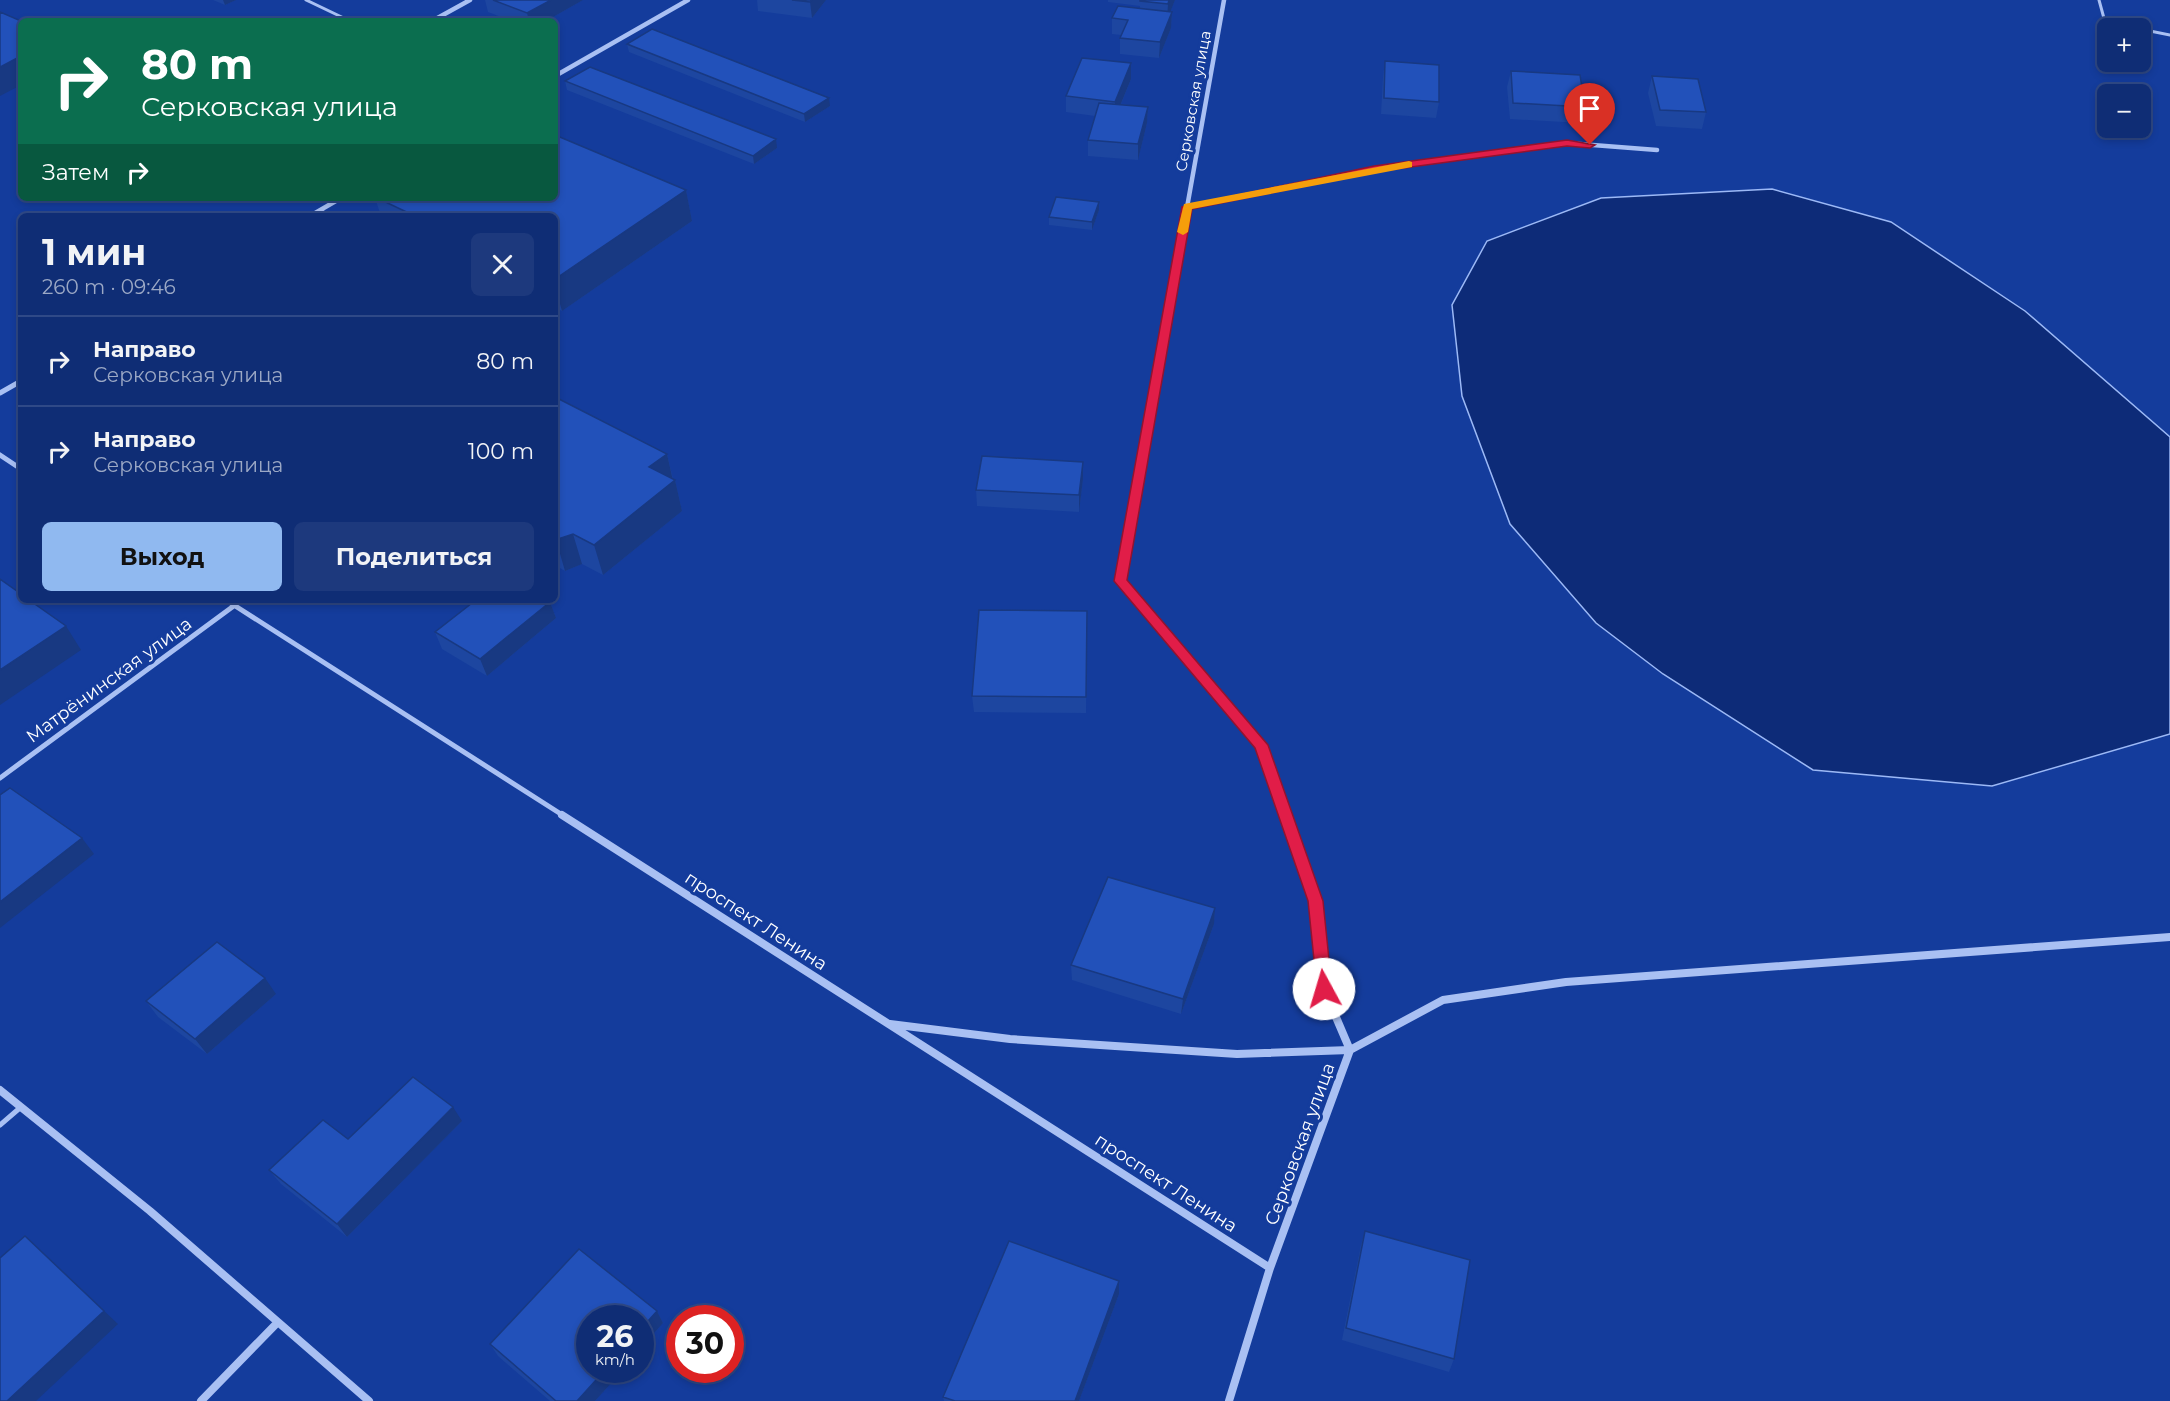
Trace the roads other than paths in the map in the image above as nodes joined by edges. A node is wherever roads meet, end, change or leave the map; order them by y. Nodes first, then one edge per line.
1 (306, 0) edge
2 (470, 0) edge
3 (688, 0) edge
4 (1224, 0) edge
5 (2099, 0) edge
6 (344, 18) edge
7 (437, 18) edge
8 (2104, 18) edge
9 (2151, 31) edge
10 (2170, 35) edge
11 (558, 74) edge
12 (1658, 150) dead end
13 (336, 201) edge
14 (1187, 207) junction
15 (320, 210) junction
16 (315, 213) edge
17 (326, 213) edge
18 (18, 383) edge
19 (0, 393) edge
20 (0, 455) edge
21 (18, 467) edge
22 (230, 603) edge
23 (235, 606) junction
24 (0, 778) edge
25 (2170, 937) edge
26 (890, 1024) junction
27 (1350, 1050) junction
28 (0, 1090) edge
29 (21, 1107) junction
30 (0, 1125) edge
31 (1270, 1268) junction
32 (278, 1322) junction
33 (201, 1401) edge
34 (369, 1401) edge
35 (1229, 1401) edge

1 - 6 lane
2 - 7 street
3 - 11 street
4 - 14 street, Серковская улица
5 - 8 lane
9 - 10 lane
12 - 14 street
13 - 15 street
14 - 27 street, Серковская улица
15 - 16 street
15 - 17 lane
18 - 19 street
20 - 21 street
22 - 23 street, проспект Ленина
23 - 24 street, Матрёнинская улица
23 - 26 street, проспект Ленина
25 - 27 street
26 - 27 street
26 - 31 street, проспект Ленина
27 - 31 street, Серковская улица
28 - 29 street
29 - 30 lane
29 - 32 street
31 - 35 street, Серковская улица
32 - 33 street
32 - 34 street

